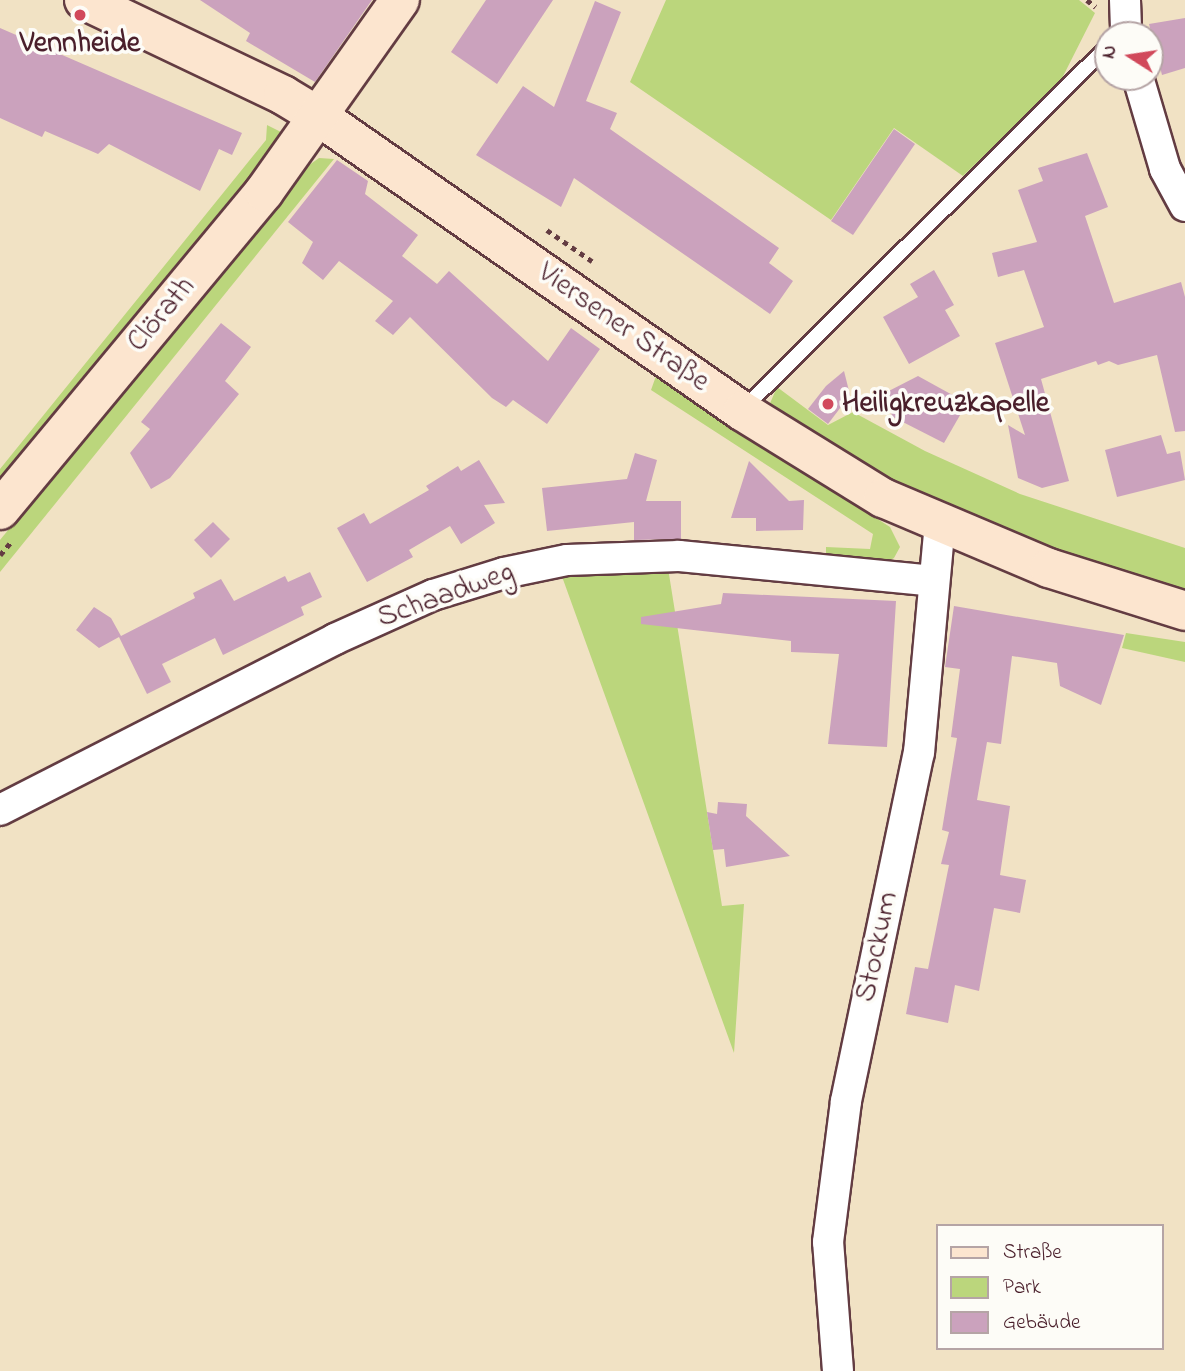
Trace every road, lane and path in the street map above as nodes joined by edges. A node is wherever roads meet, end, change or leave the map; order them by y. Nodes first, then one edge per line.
1 (84, 0) edge
2 (400, 0) edge
3 (1125, 0) edge
4 (1122, 21) edge
5 (1094, 61) edge
6 (1144, 91) edge
7 (321, 118) junction
8 (1175, 168) edge
9 (1185, 206) edge
10 (563, 238) dead end
11 (596, 264) dead end
12 (741, 411) junction
13 (0, 510) edge
14 (940, 524) junction
15 (934, 581) junction
16 (1185, 611) edge
17 (0, 810) edge
18 (838, 1371) edge

1 - 7 street, Viersener Straße
2 - 7 street
3 - 4 street
5 - 12 lane
6 - 8 street
7 - 12 street, Viersener Straße
7 - 13 street, Clörath
8 - 9 street
10 - 11 path
12 - 14 street, Viersener Straße
14 - 15 street, Stockum
14 - 16 street, Viersener Straße
15 - 17 street, Schaadweg
15 - 18 street, Stockum

